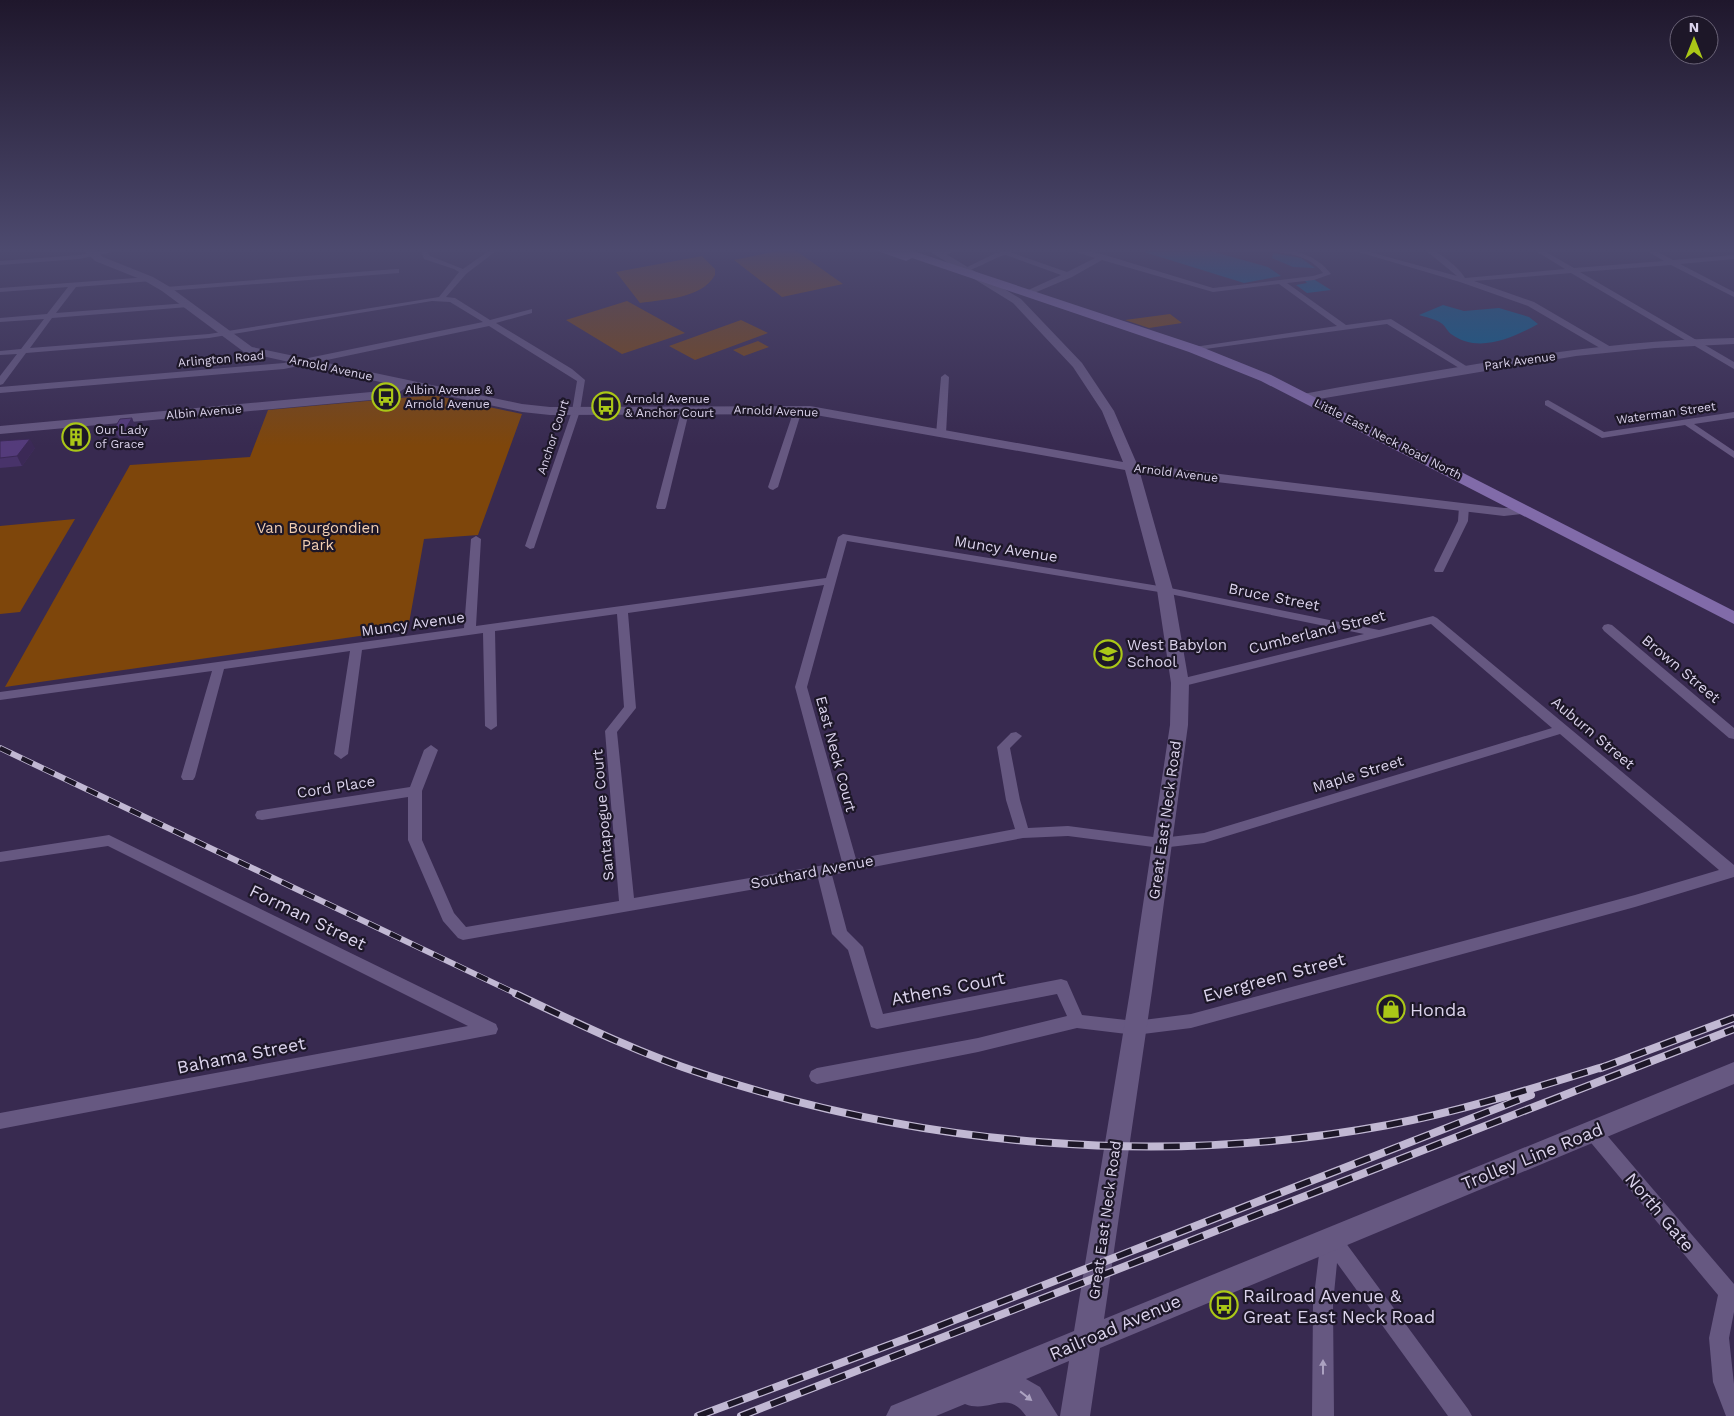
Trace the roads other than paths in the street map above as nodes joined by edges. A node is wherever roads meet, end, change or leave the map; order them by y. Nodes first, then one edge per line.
1 (74, 314) edge
2 (200, 314) edge
3 (346, 314) edge
4 (475, 314) edge
5 (519, 314) edge
6 (1030, 314) edge
7 (1087, 314) edge
8 (1325, 314) edge
9 (1548, 314) edge
10 (1647, 314) edge
11 (50, 316) junction
12 (0, 320) edge
13 (490, 323) junction
14 (1345, 328) junction
15 (226, 334) junction
16 (1693, 341) junction
17 (1734, 341) edge
18 (1194, 349) junction
19 (1608, 349) junction
20 (24, 351) junction
21 (0, 353) edge
22 (304, 362) junction
23 (1734, 366) edge
24 (1468, 369) junction
25 (945, 377) dead end
26 (0, 382) edge
27 (405, 384) junction
28 (0, 390) edge
29 (1307, 397) junction
30 (1548, 403) dead end
31 (689, 409) junction
32 (798, 410) junction
33 (576, 411) junction
34 (1734, 415) edge
35 (1686, 422) junction
36 (0, 430) edge
37 (941, 434) junction
38 (1734, 455) edge
39 (1131, 468) junction
40 (773, 487) dead end
41 (661, 507) dead end
42 (1464, 507) junction
43 (1525, 510) junction
44 (843, 538) joint
45 (476, 540) dead end
46 (530, 546) dead end
47 (1439, 570) dead end
48 (831, 581) junction
49 (1165, 590) junction
50 (622, 610) junction
51 (1734, 618) edge
52 (1433, 620) joint
53 (489, 628) junction
54 (1608, 628) dead end
55 (470, 631) junction
56 (1378, 633) junction
57 (357, 646) junction
58 (219, 666) junction
59 (1180, 683) junction
60 (0, 696) edge
61 (491, 726) dead end
62 (1563, 729) junction
63 (1734, 735) edge
64 (1016, 736) dead end
65 (431, 750) dead end
66 (341, 754) dead end
67 (188, 777) dead end
68 (416, 791) junction
69 (262, 815) dead end
70 (1023, 832) junction
71 (1162, 843) junction
72 (0, 857) edge
73 (850, 865) junction
74 (824, 871) junction
75 (1733, 871) edge
76 (628, 905) junction
77 (1077, 1021) junction
78 (1135, 1028) junction
79 (490, 1029) joint
80 (1734, 1072) edge
81 (817, 1076) dead end
82 (0, 1121) edge
83 (1593, 1132) junction
84 (1330, 1238) junction
85 (1731, 1292) edge
86 (1088, 1338) junction
87 (946, 1398) junction
88 (1734, 1410) edge
89 (901, 1416) edge
90 (1043, 1416) edge
91 (1075, 1416) edge
92 (1323, 1416) edge
93 (1461, 1416) edge

1 - 11 street
2 - 15 street, Arnold Avenue
3 - 15 street
4 - 13 street
5 - 13 street, Arlington Road
6 - 39 street, Great East Neck Road
7 - 18 main road, Little East Neck Road North
8 - 14 street
9 - 19 street
10 - 16 street
11 - 12 street
11 - 20 street
13 - 22 street, Arlington Road
13 - 33 street, Anchor Court
14 - 18 street
14 - 24 street
15 - 20 street
15 - 22 street, Arnold Avenue
16 - 17 street, Park Avenue
16 - 19 street, Park Avenue
16 - 23 street
18 - 29 main road, Little East Neck Road North
19 - 24 street, Park Avenue
20 - 21 street
20 - 26 street
22 - 27 street, Arnold Avenue
22 - 28 street, Arlington Road
24 - 29 street, Park Avenue
25 - 37 street
27 - 33 street, Arnold Avenue
27 - 36 street, Albin Avenue
29 - 43 main road, Little East Neck Road North
30 - 35 street, Waterman Street
31 - 32 street, Arnold Avenue
31 - 33 street, Arnold Avenue
31 - 41 street
32 - 37 street, Arnold Avenue
32 - 40 street
33 - 46 street, Anchor Court
34 - 35 street, Waterman Street
35 - 38 street
37 - 39 street, Arnold Avenue
39 - 42 street, Arnold Avenue
39 - 49 street, Great East Neck Road
42 - 43 street, Arnold Avenue
42 - 47 street
43 - 51 main road, Little East Neck Road North
44 - 48 street, East Neck Court
44 - 49 street, Muncy Avenue
45 - 55 street
48 - 50 street, Muncy Avenue
48 - 73 street, East Neck Court
49 - 56 street, Bruce Street
49 - 59 street, Great East Neck Road
50 - 53 street, Muncy Avenue
50 - 76 street, Santapogue Court
52 - 56 street, Cumberland Street
52 - 62 street, Auburn Street
53 - 55 street, Muncy Avenue
53 - 61 street
54 - 63 street, Brown Street
55 - 57 street, Muncy Avenue
56 - 59 street, Cumberland Street
57 - 58 street, Muncy Avenue
57 - 66 street
58 - 60 street, Muncy Avenue
58 - 67 street
59 - 71 street, Great East Neck Road
62 - 71 street, Maple Street
62 - 75 street, Auburn Street
64 - 70 street
65 - 68 street
68 - 69 street, Cord Place
68 - 76 street, Southard Avenue
70 - 71 street, Southard Avenue
70 - 73 street, Southard Avenue
71 - 78 street, Great East Neck Road
72 - 79 street, Forman Street
73 - 74 street, Southard Avenue
74 - 76 street, Southard Avenue
74 - 77 street, Athens Court
75 - 78 street, Evergreen Street
77 - 78 street, Evergreen Street
77 - 81 street, Evergreen Street
78 - 86 street, Great East Neck Road
79 - 82 street, Bahama Street
80 - 83 street, Trolley Line Road
83 - 84 street, Trolley Line Road
83 - 85 street, North Gate
84 - 86 street, Railroad Avenue
92 -> 84 street
84 - 93 street
85 - 88 street
86 - 87 street, Railroad Avenue
86 - 91 street, Great East Neck Road
87 - 89 street, Railroad Avenue
87 -> 90 street

